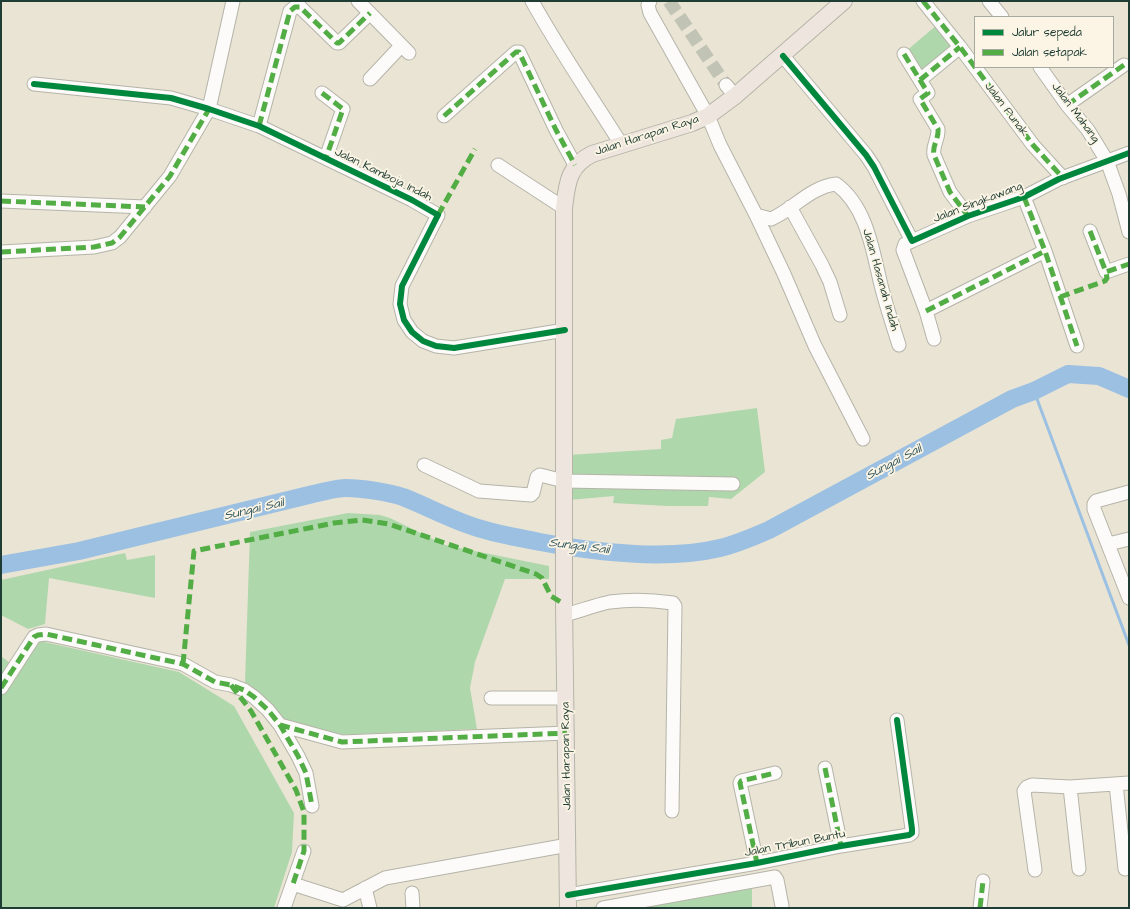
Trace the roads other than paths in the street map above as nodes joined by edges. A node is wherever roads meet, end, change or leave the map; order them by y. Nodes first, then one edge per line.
1 (233, 1) edge
2 (358, 1) edge
3 (532, 1) edge
4 (650, 1) edge
5 (844, 1) edge
6 (923, 1) edge
7 (989, 1) edge
8 (370, 13) junction
9 (1001, 16) edge
10 (960, 47) junction
11 (904, 54) dead end
12 (783, 56) junction
13 (1124, 65) dead end
14 (974, 66) edge
15 (975, 68) edge
16 (1041, 68) edge
17 (370, 79) dead end
18 (920, 80) junction
19 (34, 84) dead end
20 (322, 93) dead end
21 (1067, 104) junction
22 (209, 109) junction
23 (444, 116) dead end
24 (708, 116) junction
25 (259, 126) junction
26 (621, 144) junction
27 (1129, 153) edge
28 (326, 158) junction
29 (1108, 161) junction
30 (498, 165) dead end
31 (576, 165) junction
32 (1063, 178) junction
33 (1024, 197) junction
34 (1, 201) edge
35 (145, 207) junction
36 (790, 207) junction
37 (564, 208) junction
38 (756, 215) junction
39 (968, 216) junction
40 (1090, 231) dead end
41 (1129, 232) edge
42 (912, 241) junction
43 (1045, 250) junction
44 (1, 252) edge
45 (1129, 264) edge
46 (926, 311) junction
47 (840, 316) dead end
48 (565, 330) junction
49 (934, 339) dead end
50 (898, 345) dead end
51 (1077, 346) dead end
52 (863, 439) dead end
53 (424, 465) dead end
54 (733, 484) dead end
55 (564, 488) junction
56 (1129, 492) edge
57 (1129, 539) edge
58 (1108, 544) junction
59 (1128, 592) edge
60 (564, 609) junction
61 (1, 688) edge
62 (491, 698) dead end
63 (566, 698) junction
64 (897, 720) dead end
65 (280, 725) junction
66 (567, 733) junction
67 (825, 768) dead end
68 (775, 773) dead end
69 (1129, 783) edge
70 (1116, 784) junction
71 (1070, 787) junction
72 (312, 806) dead end
73 (672, 811) dead end
74 (568, 846) junction
75 (841, 846) junction
76 (1126, 847) edge
77 (304, 850) dead end
78 (757, 862) junction
79 (1079, 869) dead end
80 (1125, 869) dead end
81 (1035, 870) dead end
82 (983, 881) dead end
83 (293, 884) junction
84 (365, 888) junction
85 (412, 893) dead end
86 (568, 902) edge
87 (782, 906) dead end
88 (284, 908) edge
89 (370, 908) edge
90 (413, 908) edge
91 (603, 908) edge
92 (980, 908) edge

1 - 22 street
2 - 8 street
3 - 26 street
4 - 24 street
5 - 12 main road, Jalan Harapan Raya
6 - 10 street, Jalan Punak
7 - 9 street
8 - 17 street
8 - 25 street
10 - 14 street, Jalan Punak
10 - 18 street
11 - 18 street
12 - 24 main road, Jalan Harapan Raya
12 - 42 street
13 - 21 street
15 - 32 street, Jalan Punak
16 - 21 street, Jalan Mahang
18 - 39 street
19 - 22 street, Jalan Kamboja Indah
20 - 28 street
21 - 29 street, Jalan Mahang
22 - 25 street, Jalan Kamboja Indah
22 - 35 street
23 - 31 street
24 - 26 main road, Jalan Harapan Raya
24 - 38 street
25 - 28 street, Jalan Kamboja Indah
26 - 31 main road, Jalan Harapan Raya
27 - 29 street, Jalan Singkawang
28 - 48 street, Jalan Kamboja Indah
29 - 32 street, Jalan Singkawang
29 - 41 street, Jalan Mahang
30 - 37 street
31 - 37 main road
32 - 33 street, Jalan Singkawang
33 - 39 street, Jalan Singkawang
33 - 43 street
34 - 35 street
35 - 44 street
36 - 38 street, Jalan Hasanah Indah
36 - 47 street
36 - 50 street, Jalan Hasanah Indah
37 - 48 main road
38 - 52 street
39 - 42 street, Jalan Singkawang
40 - 45 street
42 - 46 street
43 - 46 street
43 - 51 street
46 - 49 street
48 - 55 main road
53 - 55 street
54 - 55 street
55 - 60 main road, Jalan Harapan Raya
56 - 58 street
57 - 58 street
58 - 59 street
60 - 63 main road, Jalan Harapan Raya
60 - 73 street
61 - 65 street
62 - 63 street
63 - 66 main road, Jalan Harapan Raya
64 - 75 street, Jalan Tribun Buntu
65 - 66 street
65 - 72 street
66 - 74 main road, Jalan Harapan Raya
67 - 75 street
68 - 78 street
69 - 70 street
70 - 71 street
70 - 76 street
71 - 79 street
71 - 81 street
74 - 84 street
74 - 86 main road, Jalan Harapan Raya
75 - 78 street, Jalan Tribun Buntu
76 - 80 street
77 - 83 street
78 - 86 street, Jalan Tribun Buntu
82 - 92 street
83 - 84 street
83 - 88 street
84 - 89 street
85 - 90 street
87 - 91 street

